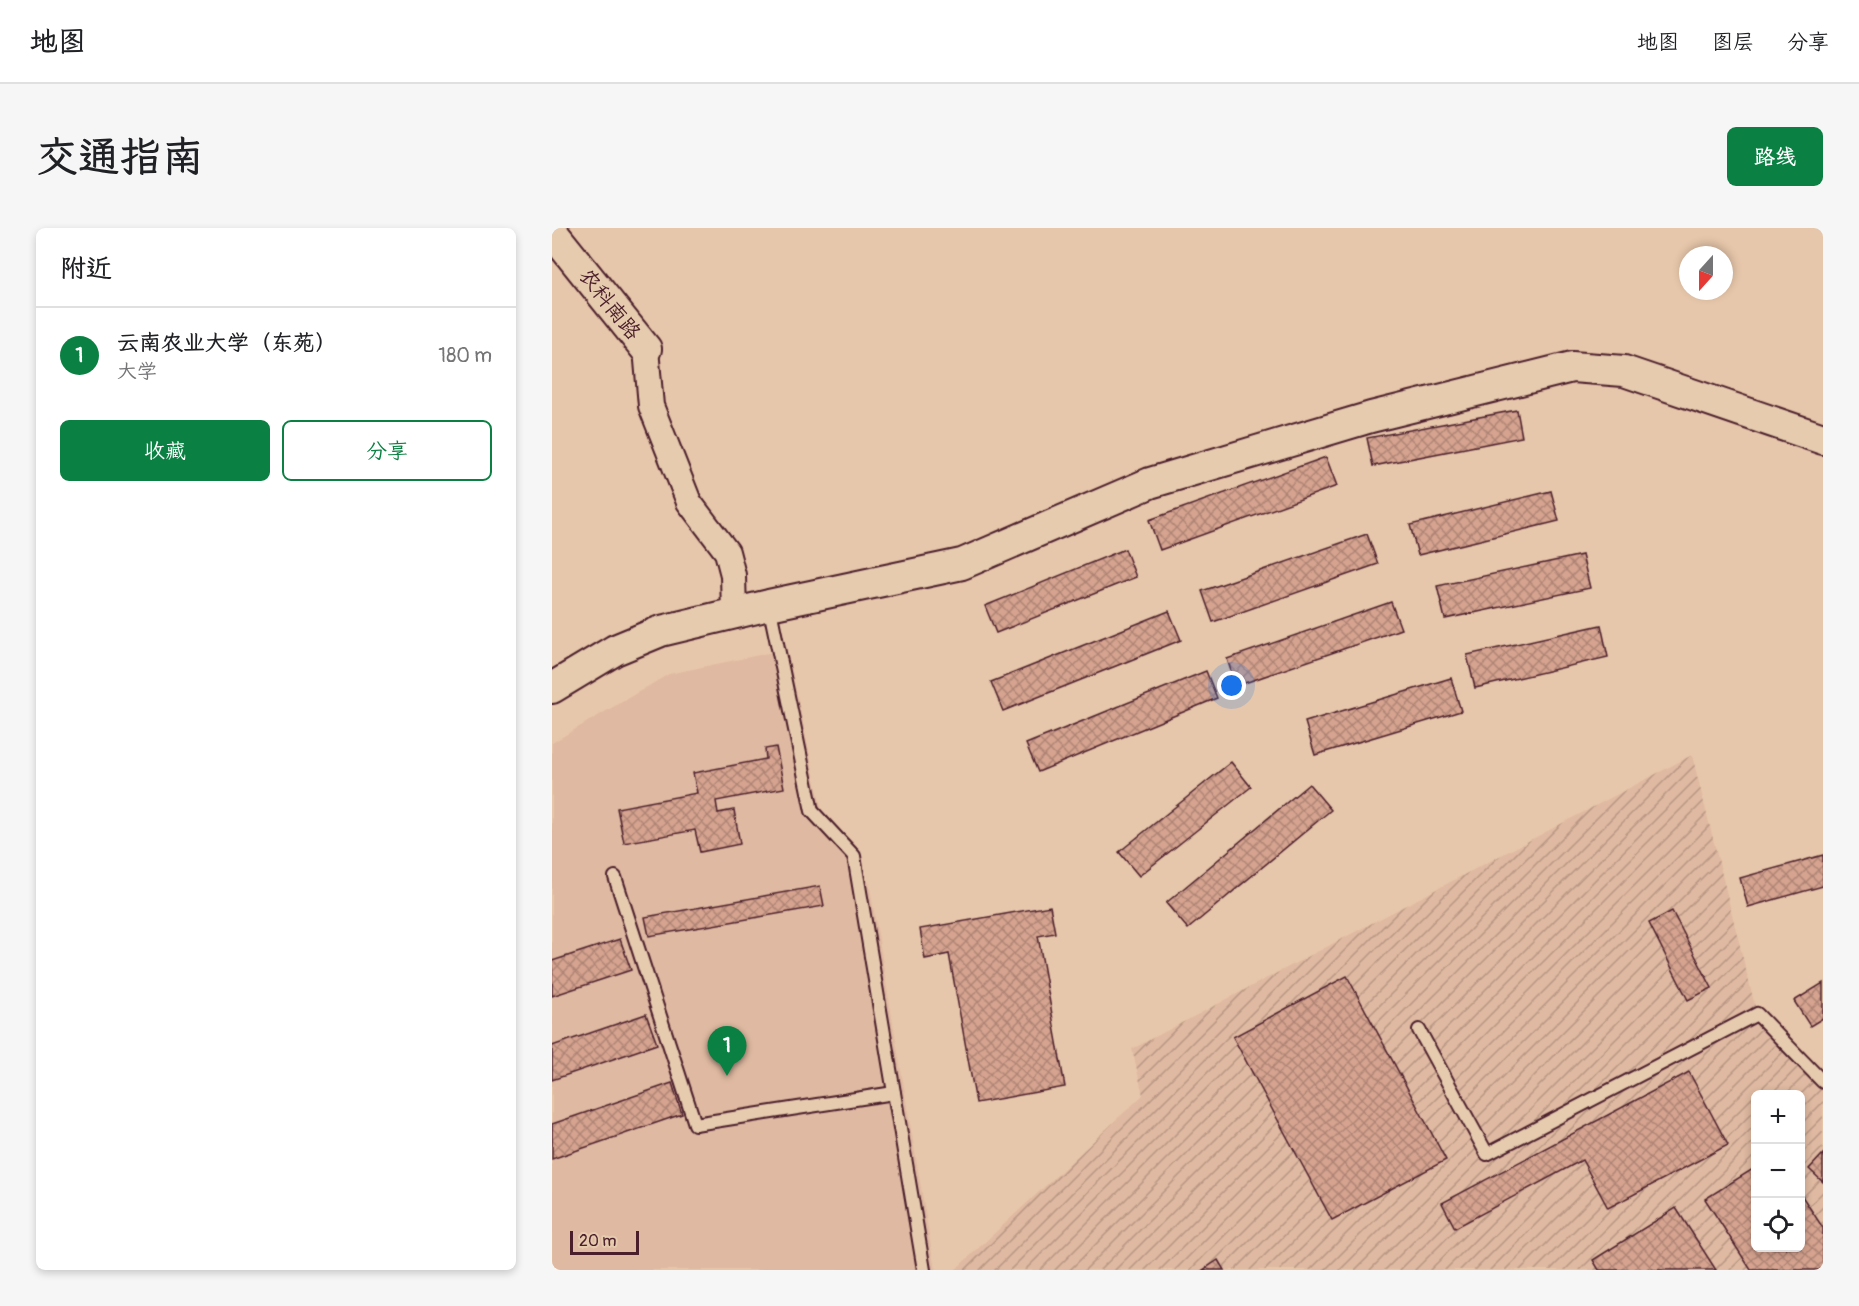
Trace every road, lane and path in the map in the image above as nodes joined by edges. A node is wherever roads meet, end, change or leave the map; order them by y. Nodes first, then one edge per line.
1 (552, 232) edge
2 (646, 349) joint
3 (1823, 439) edge
4 (769, 605) junction
5 (734, 613) junction
6 (552, 688) edge
7 (615, 877) dead end
8 (1419, 1030) dead end
9 (1823, 1082) edge
10 (894, 1093) junction
11 (924, 1270) edge

1 - 2 street, 农科南路
2 - 5 street
3 - 4 street
4 - 5 street
4 - 10 lane
5 - 6 street
7 - 10 lane
8 - 9 lane
10 - 11 lane

